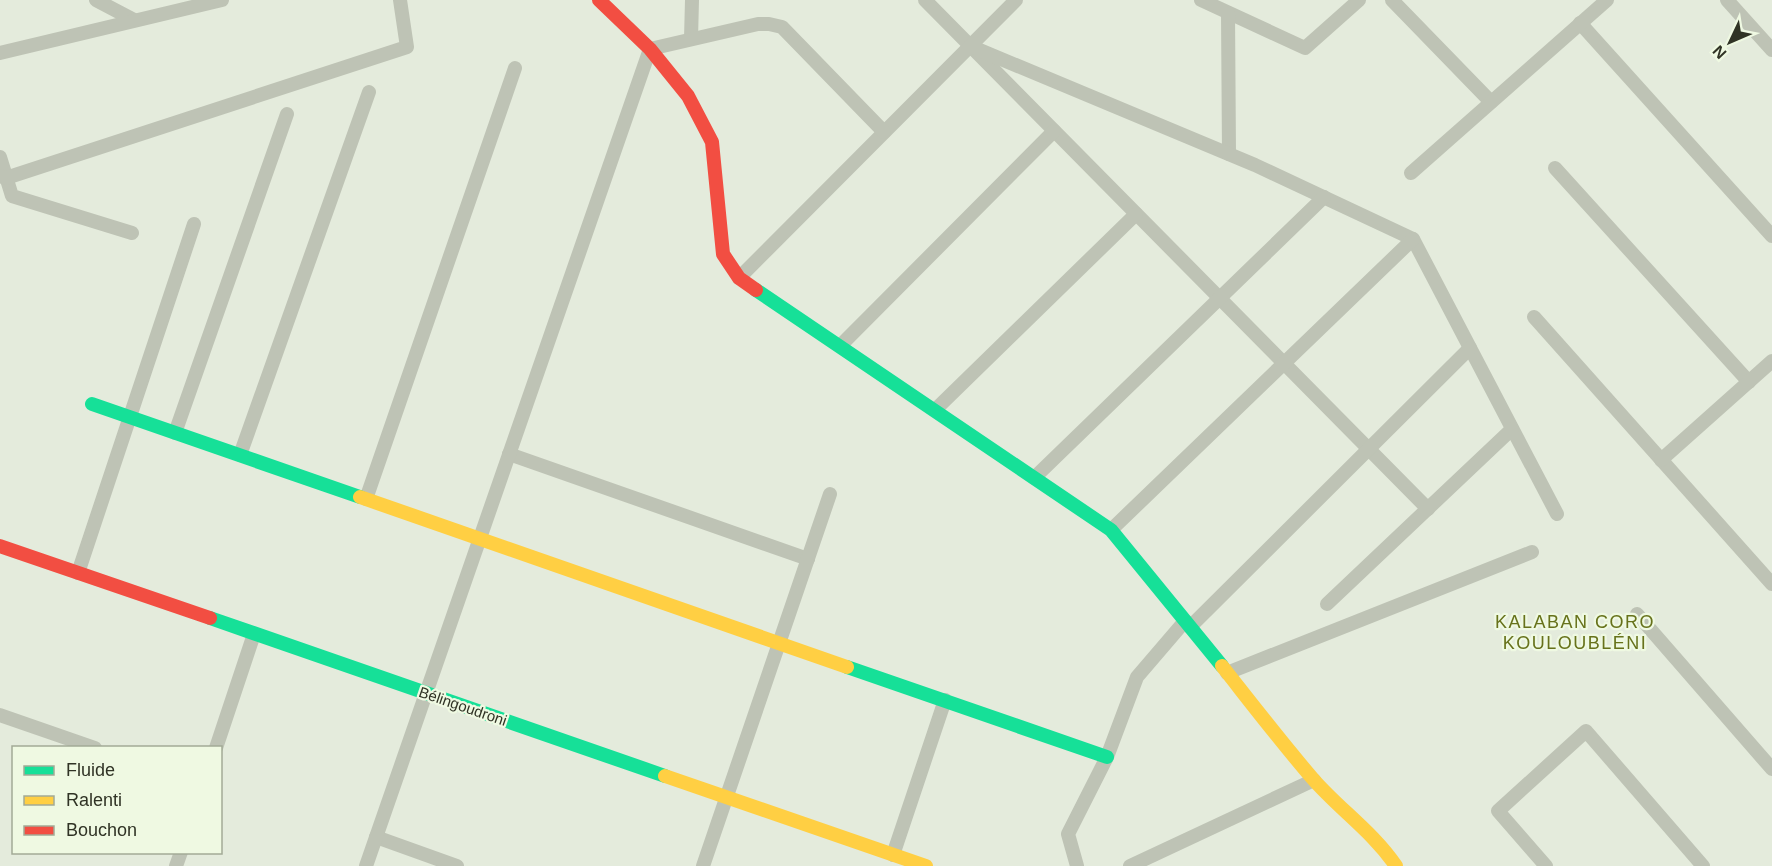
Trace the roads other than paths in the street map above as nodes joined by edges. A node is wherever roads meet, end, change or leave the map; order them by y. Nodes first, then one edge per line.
1 (96, 0) edge
2 (122, 0) edge
3 (222, 0) edge
4 (400, 0) edge
5 (599, 0) edge
6 (692, 0) edge
7 (924, 0) edge
8 (1016, 0) edge
9 (1201, 0) edge
10 (1359, 0) edge
11 (1392, 0) edge
12 (1607, 0) edge
13 (1727, 0) edge
14 (1228, 13) junction
15 (134, 20) junction
16 (1580, 23) junction
17 (691, 39) junction
18 (970, 46) junction
19 (650, 49) junction
20 (1772, 50) edge
21 (0, 53) edge
22 (515, 68) dead end
23 (369, 92) dead end
24 (1491, 102) junction
25 (287, 114) dead end
26 (1054, 130) junction
27 (884, 132) junction
28 (1229, 154) junction
29 (0, 157) edge
30 (1555, 168) dead end
31 (1411, 173) dead end
32 (3, 177) edge
33 (1324, 198) junction
34 (1136, 213) junction
35 (194, 224) dead end
36 (132, 233) dead end
37 (1772, 236) edge
38 (1413, 239) junction
39 (739, 278) junction
40 (1219, 298) junction
41 (1534, 318) dead end
42 (840, 346) junction
43 (1470, 348) junction
44 (1772, 361) edge
45 (1284, 364) junction
46 (1749, 382) junction
47 (92, 404) dead end
48 (934, 410) junction
49 (130, 417) junction
50 (1512, 429) junction
51 (175, 433) junction
52 (1369, 449) junction
53 (509, 454) junction
54 (240, 455) junction
55 (1661, 460) junction
56 (1034, 478) junction
57 (830, 494) dead end
58 (366, 499) junction
59 (1428, 509) junction
60 (1557, 514) dead end
61 (1111, 530) junction
62 (480, 539) junction
63 (0, 546) edge
64 (1532, 552) dead end
65 (808, 559) junction
66 (78, 573) junction
67 (1772, 584) edge
68 (1327, 604) dead end
69 (1637, 614) dead end
70 (1187, 624) junction
71 (254, 634) junction
72 (779, 643) junction
73 (1227, 673) junction
74 (426, 693) junction
75 (945, 700) junction
76 (0, 715) edge
77 (92, 746) edge
78 (216, 746) edge
79 (1107, 757) junction
80 (1772, 769) edge
81 (1314, 780) junction
82 (726, 797) junction
83 (376, 837) junction
84 (893, 855) junction
85 (366, 866) edge
86 (456, 866) edge
87 (703, 866) edge
88 (926, 866) edge
89 (1077, 866) edge
90 (1130, 866) edge
91 (1396, 866) edge
92 (1546, 866) edge
93 (1703, 866) edge

1 - 15 street
2 - 15 street
3 - 15 street
4 - 32 street
5 - 19 street
6 - 17 street
7 - 18 street
8 - 18 street
9 - 14 street
10 - 14 street
11 - 24 street
12 - 16 street
13 - 20 street
14 - 28 street
15 - 21 street
16 - 24 street
16 - 37 street
17 - 19 street
17 - 27 street
18 - 26 street
18 - 27 street
18 - 28 street
19 - 39 street
19 - 53 street
22 - 58 street
23 - 54 street
24 - 31 street
25 - 51 street
26 - 34 street
26 - 42 street
27 - 39 street
28 - 33 street
29 - 32 street
30 - 46 street
32 - 36 street
33 - 38 street
33 - 40 street
34 - 40 street
34 - 48 street
35 - 49 street
38 - 43 street
38 - 45 street
39 - 42 street
40 - 45 street
40 - 56 street
41 - 55 street
42 - 48 street
43 - 50 street
43 - 52 street
44 - 46 street
45 - 52 street
45 - 61 street
46 - 55 street
47 - 49 street
48 - 56 street
49 - 51 street
49 - 66 street
50 - 59 street
50 - 60 street
51 - 54 street
52 - 59 street
52 - 70 street
53 - 62 street
53 - 65 street
54 - 58 street
55 - 67 street
56 - 61 street
57 - 65 street
58 - 62 street
59 - 68 street
61 - 70 street
62 - 72 street
62 - 74 street
63 - 66 street, Bélingoudroni
64 - 73 street
65 - 72 street
66 - 71 street, Bélingoudroni
69 - 80 street
70 - 73 street
70 - 79 street
71 - 74 street, Bélingoudroni
71 - 78 street
72 - 75 street
72 - 82 street
73 - 81 street
74 - 82 street, Bélingoudroni
74 - 83 street
75 - 79 street
75 - 84 street
76 - 77 street
79 - 89 street
81 - 90 street
81 - 91 street
82 - 84 street, Bélingoudroni
82 - 87 street
83 - 85 street
83 - 86 street
84 - 88 street, Bélingoudroni
92 - 93 street

